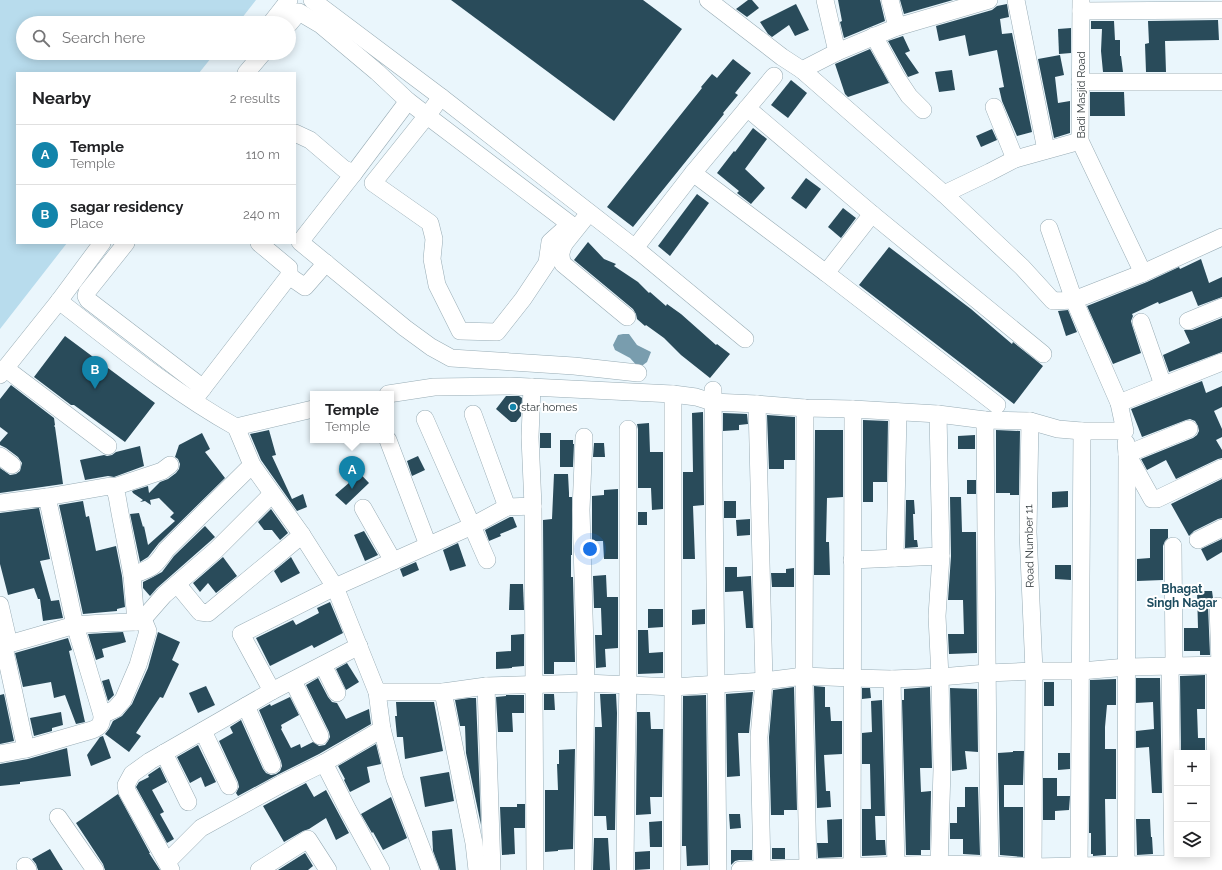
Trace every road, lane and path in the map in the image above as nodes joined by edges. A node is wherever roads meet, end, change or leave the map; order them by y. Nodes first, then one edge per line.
1 (289, 0) edge
2 (312, 0) edge
3 (825, 0) edge
4 (890, 0) edge
5 (989, 0) edge
6 (1016, 0) edge
7 (716, 3) edge
8 (960, 4) edge
9 (1081, 6) edge
10 (1222, 10) edge
11 (276, 16) edge
12 (296, 16) edge
13 (898, 27) junction
14 (874, 36) junction
15 (837, 52) junction
16 (242, 60) edge
17 (257, 60) edge
18 (802, 70) junction
19 (233, 72) edge
20 (247, 72) edge
21 (774, 76) dead end
22 (1080, 82) junction
23 (1222, 82) edge
24 (441, 97) junction
25 (408, 101) junction
26 (994, 107) dead end
27 (747, 108) junction
28 (923, 110) dead end
29 (427, 116) junction
30 (296, 133) edge
31 (1080, 141) junction
32 (1046, 150) junction
33 (1015, 159) junction
34 (354, 172) junction
35 (693, 173) junction
36 (944, 194) junction
37 (589, 212) junction
38 (872, 214) junction
39 (1049, 228) dead end
40 (1222, 237) edge
41 (297, 241) edge
42 (101, 244) edge
43 (125, 244) edge
44 (261, 244) edge
45 (636, 248) junction
46 (326, 263) junction
47 (826, 273) junction
48 (1143, 273) junction
49 (289, 276) junction
50 (1074, 300) junction
51 (59, 301) junction
52 (1222, 307) edge
53 (627, 317) dead end
54 (1188, 321) dead end
55 (1141, 322) dead end
56 (745, 339) dead end
57 (1043, 354) dead end
58 (1222, 362) edge
59 (3, 372) edge
60 (638, 373) dead end
61 (1163, 386) junction
62 (532, 387) junction
63 (394, 393) edge
64 (197, 394) junction
65 (673, 394) junction
66 (712, 397) junction
67 (757, 404) junction
68 (1119, 404) junction
69 (997, 405) dead end
70 (805, 408) junction
71 (853, 409) junction
72 (310, 410) edge
73 (898, 412) junction
74 (473, 414) dead end
75 (938, 414) junction
76 (425, 418) dead end
77 (985, 420) junction
78 (1030, 420) junction
79 (236, 427) junction
80 (628, 429) dead end
81 (1189, 429) dead end
82 (1082, 431) junction
83 (1124, 431) junction
84 (584, 437) dead end
85 (389, 443) edge
86 (108, 446) dead end
87 (1127, 454) junction
88 (170, 465) dead end
89 (252, 466) junction
90 (1222, 468) edge
91 (114, 487) junction
92 (272, 494) junction
93 (47, 497) junction
94 (0, 503) edge
95 (533, 506) junction
96 (507, 507) junction
97 (364, 508) dead end
98 (472, 526) junction
99 (1222, 528) edge
100 (302, 535) junction
101 (1198, 540) dead end
102 (428, 545) junction
103 (1173, 546) dead end
104 (941, 556) junction
105 (895, 558) junction
106 (487, 560) dead end
107 (852, 560) junction
108 (393, 561) junction
109 (132, 575) junction
110 (177, 584) junction
111 (335, 587) junction
112 (0, 605) edge
113 (1218, 606) dead end
114 (139, 621) junction
115 (75, 625) junction
116 (4, 646) edge
117 (359, 646) junction
118 (322, 665) junction
119 (1219, 665) edge
120 (1172, 666) junction
121 (1127, 667) junction
122 (1034, 671) junction
123 (1081, 671) junction
124 (988, 673) junction
125 (804, 676) junction
126 (852, 678) junction
127 (940, 678) junction
128 (892, 679) junction
129 (293, 681) junction
130 (764, 681) junction
131 (586, 683) junction
132 (628, 684) junction
133 (715, 684) junction
134 (534, 685) junction
135 (486, 686) junction
136 (673, 687) junction
137 (272, 692) junction
138 (377, 692) junction
139 (443, 692) junction
140 (337, 693) dead end
141 (246, 706) junction
142 (102, 715) junction
143 (382, 729) junction
144 (203, 731) junction
145 (320, 736) dead end
146 (26, 748) junction
147 (164, 753) junction
148 (0, 754) edge
149 (324, 763) junction
150 (272, 764) dead end
151 (229, 786) dead end
152 (188, 802) dead end
153 (58, 817) dead end
154 (169, 866) edge
155 (985, 866) edge
156 (939, 867) edge
157 (1173, 867) edge
158 (1218, 867) edge
159 (896, 868) edge
160 (1033, 868) edge
161 (1079, 868) edge
162 (1126, 868) edge
163 (808, 869) edge
164 (852, 869) edge
165 (95, 870) edge
166 (259, 870) edge
167 (328, 870) edge
168 (381, 870) edge
169 (430, 870) edge
170 (478, 870) edge
171 (492, 870) edge
172 (535, 870) edge
173 (584, 870) edge
174 (625, 870) edge
175 (672, 870) edge
176 (718, 870) edge
177 (740, 870) edge
178 (762, 870) edge

1 - 11 street
2 - 24 street
3 - 15 street
4 - 13 street
5 - 8 street
6 - 32 street
7 - 18 street
8 - 13 street
9 - 10 street
9 - 22 street, Badi Masjid Road
12 - 25 street
13 - 14 street
14 - 15 street
14 - 28 street
15 - 18 street
16 - 19 street
17 - 20 street
18 - 36 street
21 - 27 street
22 - 23 street
22 - 31 street, Badi Masjid Road
24 - 29 street
24 - 37 street
25 - 29 street
25 - 34 street
26 - 33 street
27 - 35 street
27 - 38 street
29 - 29 street
30 - 34 street
31 - 32 street
31 - 48 street, Badi Masjid Road
32 - 33 street
33 - 36 street
34 - 41 street
35 - 45 street
35 - 47 street
36 - 50 street
37 - 45 street
37 - 53 street
38 - 47 street
38 - 57 street
39 - 50 street
40 - 48 street
41 - 46 street
42 - 51 street
43 - 64 street
44 - 49 street
45 - 56 street
46 - 49 street
46 - 60 street
47 - 69 street
48 - 50 street
49 - 64 street
50 - 68 street
51 - 59 street
51 - 64 street
52 - 54 street
55 - 61 street
58 - 61 street
59 - 86 street
61 - 68 street
62 - 63 street
62 - 65 street
62 - 95 street
64 - 79 street
65 - 66 street
65 - 136 street
66 - 67 street
66 - 133 street
67 - 70 street
67 - 130 street
68 - 83 street
70 - 71 street
70 - 125 street
71 - 73 street
71 - 107 street
72 - 79 street
73 - 75 street
73 - 105 street
74 - 96 street
75 - 77 street
75 - 104 street
76 - 98 street
77 - 78 street
77 - 124 street
78 - 82 street
78 - 122 street, Road Number 11
79 - 89 street
80 - 132 street
81 - 87 street
82 - 83 street
82 - 123 street
83 - 87 street
84 - 131 street
85 - 102 street
87 - 90 street
87 - 121 street
88 - 91 street
89 - 92 street
89 - 109 street
91 - 93 street
91 - 109 street
92 - 100 street
92 - 110 street
93 - 94 street
93 - 115 street
95 - 96 street
95 - 134 street
96 - 98 street
97 - 108 street
98 - 102 street
98 - 106 street
99 - 101 street
100 - 110 street
100 - 111 street
102 - 108 street
103 - 120 street
104 - 105 street
104 - 127 street
105 - 107 street
107 - 126 street
108 - 111 street
109 - 114 street
110 - 114 street
111 - 117 street
111 - 137 street
112 - 116 street
113 - 119 street
114 - 115 street
114 - 142 street
115 - 116 street
115 - 142 street
116 - 146 street
117 - 118 street
117 - 138 street
118 - 129 street
118 - 140 street
119 - 120 street
119 - 158 street
120 - 121 street
120 - 157 street
121 - 123 street
121 - 162 street
122 - 123 street
122 - 124 street
122 - 160 street, Road Number 11
123 - 161 street
124 - 127 street
124 - 155 street
125 - 126 street
125 - 130 street
125 - 163 street
126 - 128 street
126 - 164 street
127 - 128 street
127 - 156 street
128 - 159 street
129 - 137 street
129 - 145 street
130 - 133 street
130 - 178 street
131 - 132 street
131 - 134 street
131 - 173 street
132 - 136 street
132 - 174 street
133 - 136 street
133 - 176 street
134 - 135 street
134 - 172 street
135 - 139 street
135 - 171 street
136 - 175 street
137 - 141 street
138 - 139 street
138 - 143 street
139 - 170 street
141 - 144 street
141 - 150 street
142 - 146 street
143 - 149 street
143 - 169 street
144 - 147 street
144 - 151 street
146 - 148 street
147 - 152 street
147 - 154 street
149 - 154 street
149 - 168 street
153 - 165 street
155 - 156 street
155 - 160 street
156 - 159 street
157 - 158 street
157 - 162 street
159 - 164 street
160 - 161 street
161 - 162 street
163 - 164 street
163 - 178 street
166 - 167 street
177 - 178 street

